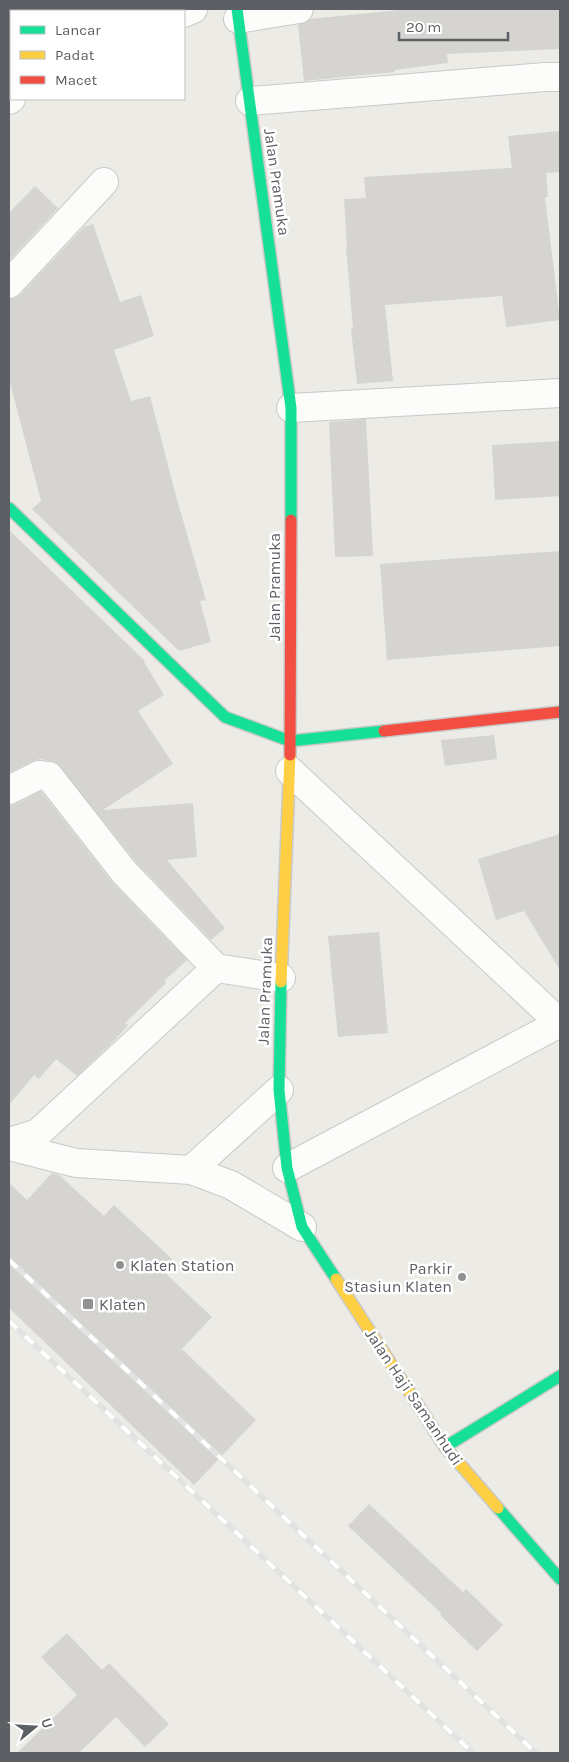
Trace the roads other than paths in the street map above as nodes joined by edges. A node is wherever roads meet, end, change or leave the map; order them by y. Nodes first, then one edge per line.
1 (299, 9) edge
2 (238, 14) edge
3 (560, 77) edge
4 (250, 100) junction
5 (104, 182) dead end
6 (9, 284) edge
7 (560, 393) edge
8 (291, 408) junction
9 (9, 508) edge
10 (560, 712) edge
11 (290, 741) junction
12 (290, 771) junction
13 (9, 790) edge
14 (216, 968) junction
15 (281, 978) junction
16 (560, 1023) edge
17 (279, 1090) junction
18 (9, 1142) edge
19 (9, 1146) edge
20 (287, 1168) junction
21 (190, 1170) junction
22 (302, 1227) junction
23 (560, 1376) edge
24 (445, 1447) junction
25 (560, 1579) edge

1 - 2 street
2 - 4 street, Jalan Pramuka
3 - 4 street
4 - 8 street, Jalan Pramuka
5 - 6 street
7 - 8 street
8 - 11 street, Jalan Pramuka
9 - 11 street
10 - 11 street
11 - 12 street, Jalan Pramuka
12 - 15 street, Jalan Pramuka
12 - 16 street
13 - 14 street
14 - 15 street
14 - 18 street
15 - 17 street, Jalan Pramuka
16 - 20 street
17 - 20 street, Jalan Pramuka
17 - 21 street
19 - 21 street, Jalan Haji Samanhudi
20 - 22 street, Jalan Haji Samanhudi
21 - 22 street, Jalan Haji Samanhudi
22 - 24 street, Jalan Haji Samanhudi
23 - 24 street
24 - 25 street, Jalan Haji Samanhudi

